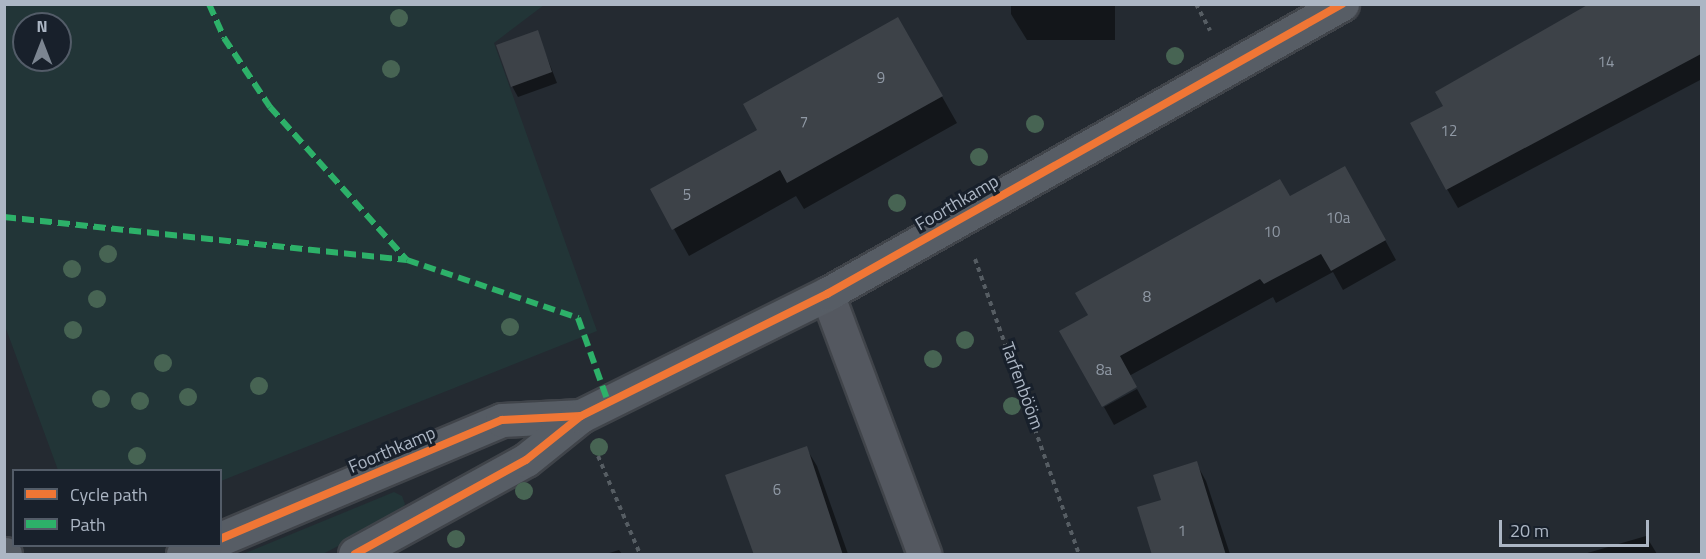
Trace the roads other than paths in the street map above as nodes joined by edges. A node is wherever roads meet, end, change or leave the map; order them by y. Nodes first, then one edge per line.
1 (1342, 4) edge
2 (826, 294) junction
3 (581, 416) junction
4 (222, 538) edge
5 (203, 547) edge
6 (183, 555) edge
7 (355, 555) edge
8 (924, 555) edge

1 - 2 street, Foorthkamp
2 - 3 street, Foorthkamp
2 - 8 street
3 - 4 street, Foorthkamp
3 - 7 street, Foorthkamp
5 - 6 street

